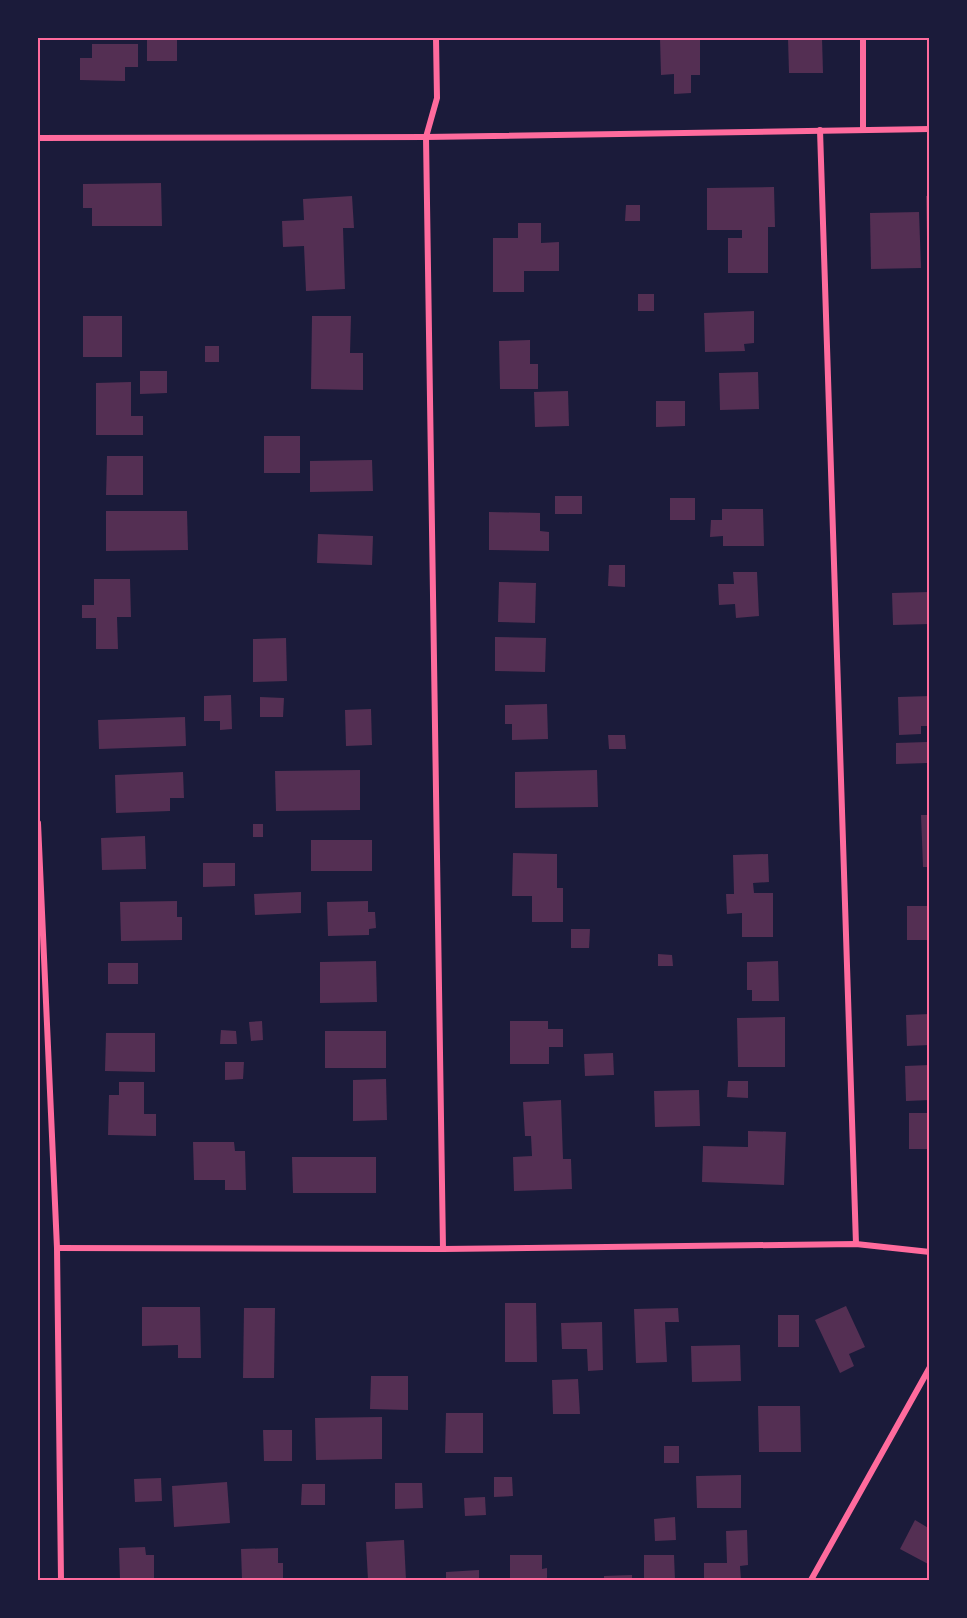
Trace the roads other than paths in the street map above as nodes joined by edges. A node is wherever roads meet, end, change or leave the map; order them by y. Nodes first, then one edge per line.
1 (436, 38) edge
2 (863, 38) edge
3 (930, 129) edge
4 (820, 130) junction
5 (863, 130) junction
6 (426, 137) junction
7 (38, 138) edge
8 (38, 823) edge
9 (856, 1244) junction
10 (57, 1248) junction
11 (443, 1249) junction
12 (930, 1252) edge
13 (930, 1367) edge
14 (61, 1581) edge
15 (811, 1581) edge

1 - 6 street
2 - 5 street
3 - 5 street
4 - 5 street
4 - 6 street
4 - 9 street
6 - 7 street
6 - 11 street
8 - 10 street
9 - 11 street
9 - 12 street
10 - 11 street
10 - 14 street
13 - 15 street

